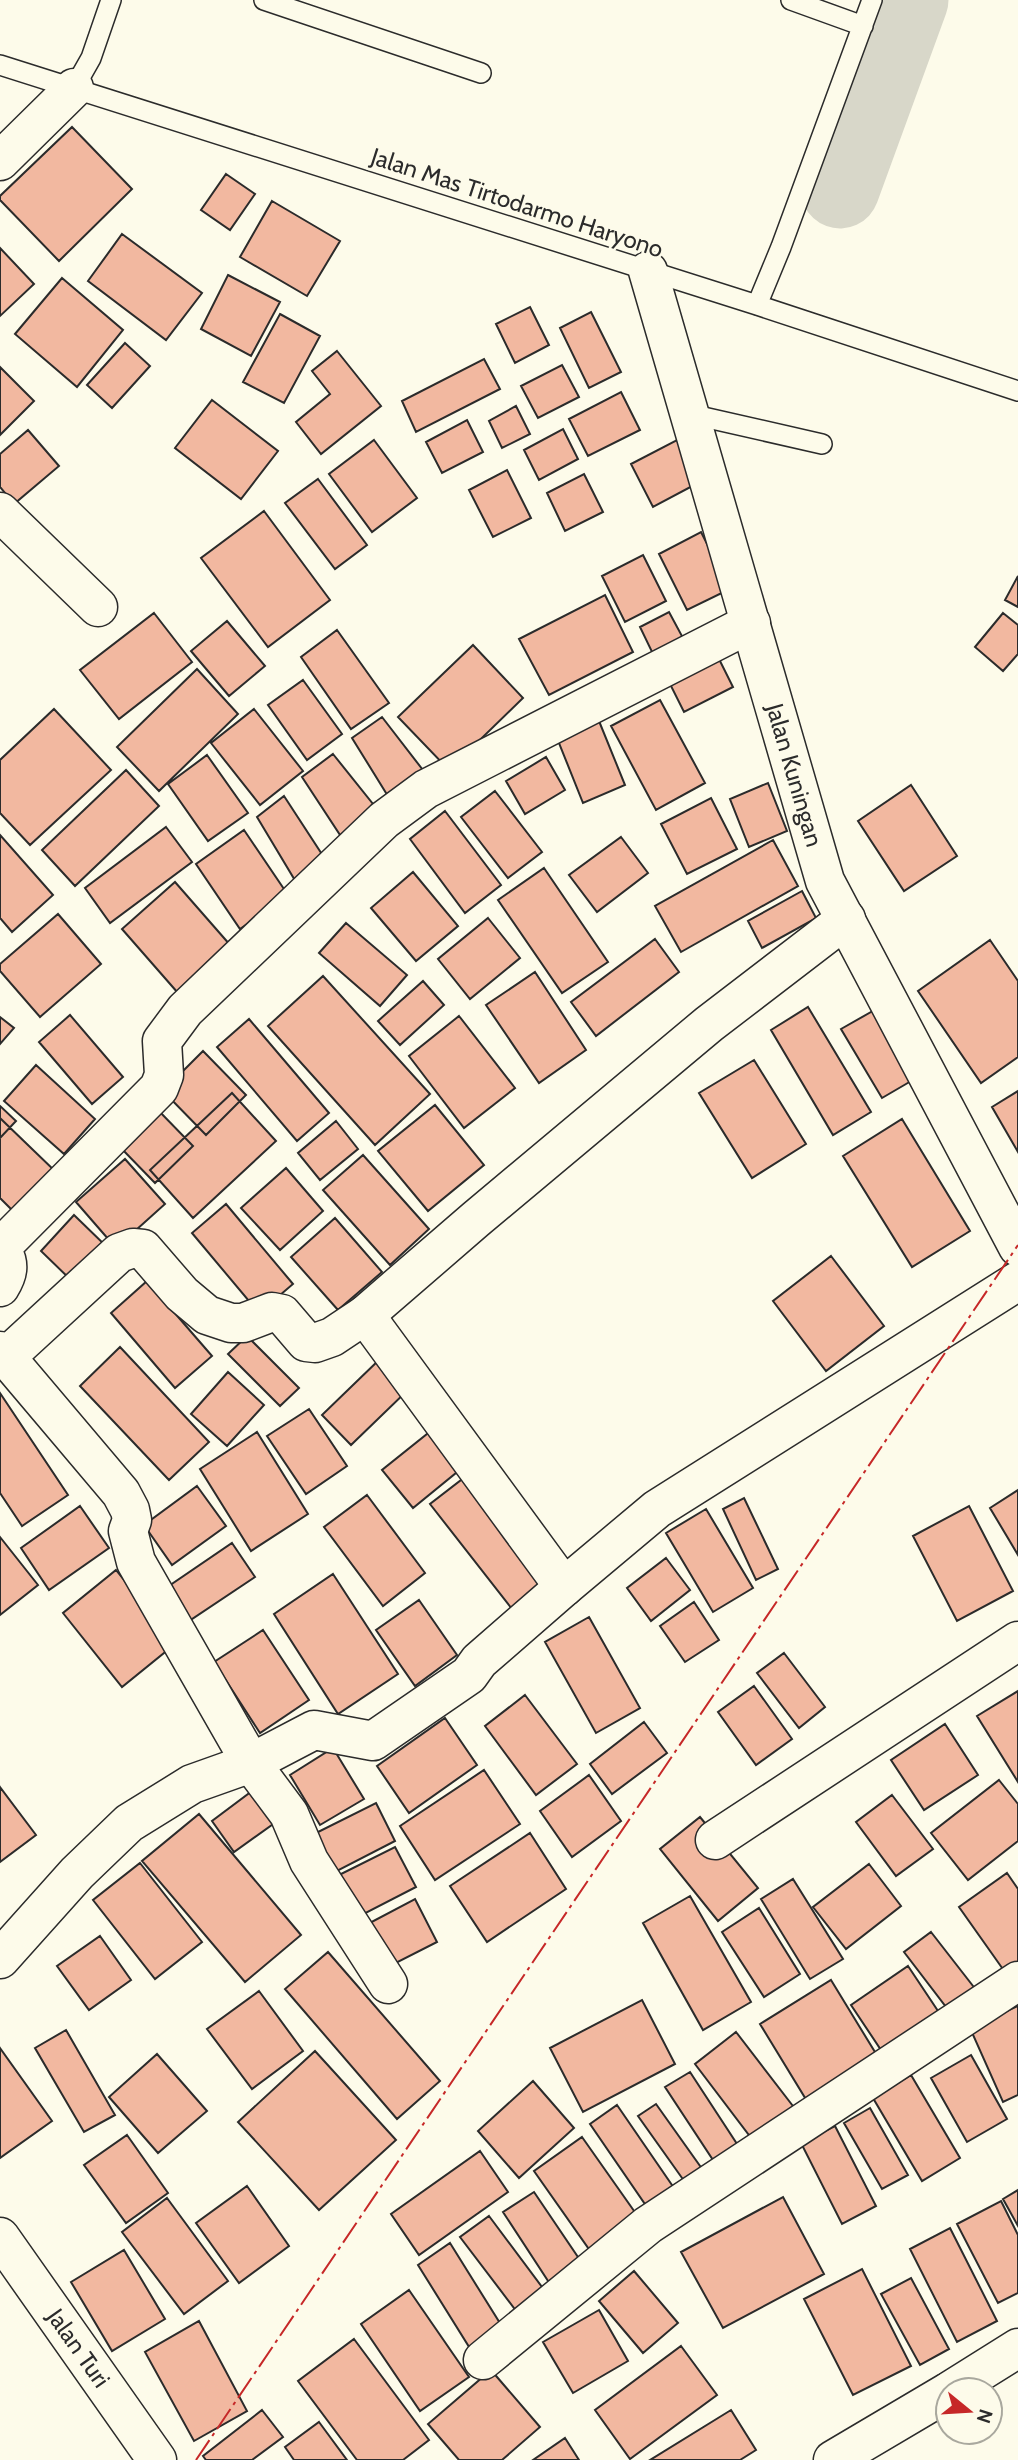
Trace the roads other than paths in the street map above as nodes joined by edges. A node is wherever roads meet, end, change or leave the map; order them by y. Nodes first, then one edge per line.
1 (111, 0) edge
2 (264, 0) edge
3 (791, 0) edge
4 (872, 0) edge
5 (863, 26) junction
6 (0, 65) edge
7 (481, 73) dead end
8 (74, 88) junction
9 (0, 161) edge
10 (648, 271) junction
11 (757, 305) junction
12 (1018, 391) edge
13 (690, 414) junction
14 (822, 444) dead end
15 (0, 512) edge
16 (98, 607) dead end
17 (751, 624) junction
18 (846, 919) junction
19 (1018, 1247) edge
20 (1, 1262) edge
21 (1018, 1281) edge
22 (365, 1315) junction
23 (3, 1354) edge
24 (564, 1587) junction
25 (1018, 1641) edge
26 (251, 1763) junction
27 (715, 1840) dead end
28 (0, 1959) edge
29 (1018, 1981) edge
30 (388, 1984) dead end
31 (0, 2237) edge
32 (1018, 2348) edge
33 (483, 2360) dead end
34 (973, 2376) edge
35 (934, 2400) edge
36 (157, 2460) edge
37 (833, 2460) edge

1 - 8 lane
2 - 7 lane
3 - 5 lane
4 - 5 lane
5 - 11 lane
6 - 8 lane, Jalan Mas Tirtodarmo Haryono
8 - 9 street
8 - 10 lane, Jalan Mas Tirtodarmo Haryono
10 - 11 lane, Jalan Mas Tirtodarmo Haryono
10 - 13 street, Jalan Kuningan
11 - 12 lane, Jalan Mas Tirtodarmo Haryono
13 - 14 lane
13 - 17 street, Jalan Kuningan
15 - 16 street
17 - 18 street, Jalan Kuningan
17 - 20 street
18 - 19 street, Jalan Kuningan
18 - 22 street
21 - 24 street
22 - 23 street
22 - 24 street
23 - 26 street
24 - 26 street
25 - 27 street
26 - 28 street
26 - 30 street
29 - 33 street
31 - 36 street, Jalan Turi
32 - 34 street
35 - 37 street

